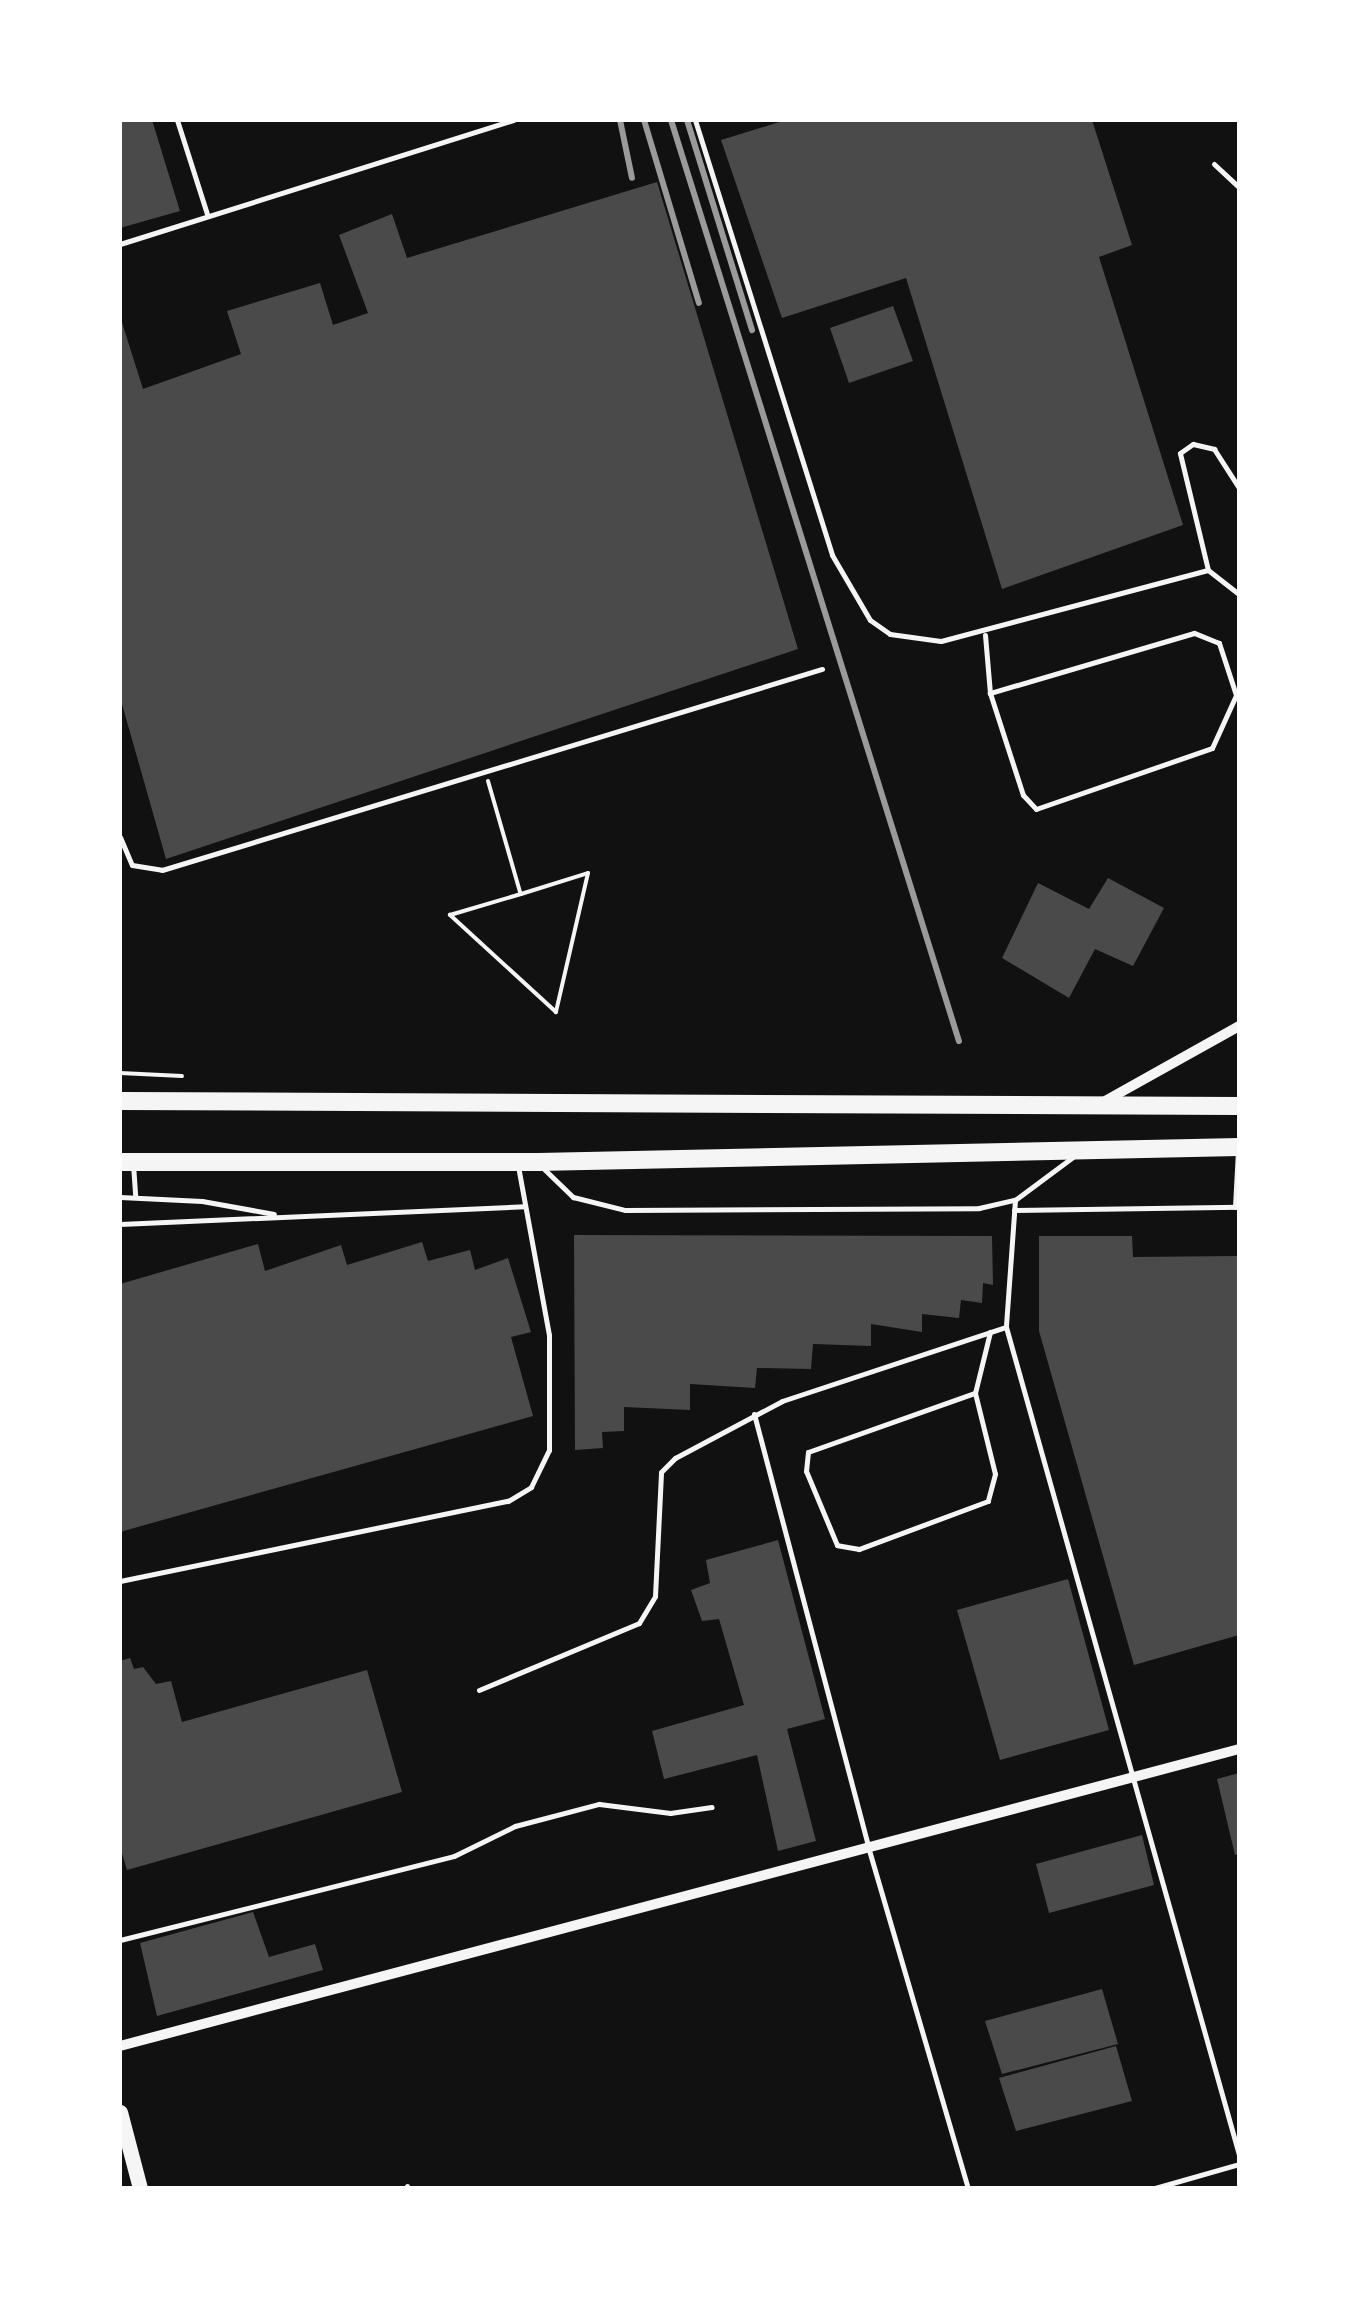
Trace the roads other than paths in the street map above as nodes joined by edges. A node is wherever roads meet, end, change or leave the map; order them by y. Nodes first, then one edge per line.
1 (178, 120) edge
2 (514, 120) edge
3 (695, 120) edge
4 (1214, 164) dead end
5 (1239, 187) edge
6 (208, 214) junction
7 (120, 244) edge
8 (1239, 488) edge
9 (1208, 570) junction
10 (1239, 594) edge
11 (985, 634) junction
12 (822, 670) dead end
13 (990, 692) junction
14 (120, 837) edge
15 (1239, 1026) edge
16 (120, 1101) edge
17 (1239, 1106) edge
18 (1089, 1107) junction
19 (1238, 1147) edge
20 (1081, 1150) junction
21 (516, 1161) junction
22 (127, 1162) edge
23 (538, 1162) junction
24 (120, 1196) edge
25 (135, 1196) junction
26 (1015, 1200) junction
27 (525, 1206) junction
28 (1237, 1207) edge
29 (1014, 1210) junction
30 (282, 1216) junction
31 (120, 1224) edge
32 (1006, 1327) junction
33 (990, 1332) junction
34 (974, 1392) junction
35 (754, 1414) junction
36 (120, 1580) edge
37 (479, 1690) dead end
38 (1239, 1749) edge
39 (1137, 1777) junction
40 (712, 1806) dead end
41 (869, 1850) junction
42 (120, 1940) edge
43 (120, 2046) edge
44 (120, 2112) edge
45 (1239, 2155) edge
46 (1239, 2164) edge
47 (140, 2188) edge
48 (968, 2188) edge
49 (1155, 2188) edge

1 - 6 lane
2 - 6 lane
3 - 11 lane
4 - 5 lane
6 - 7 lane
8 - 9 lane
9 - 10 lane
9 - 11 lane
11 - 13 lane
12 - 14 lane
13 - 13 lane
15 - 18 street
16 - 18 highway
17 - 18 highway
19 - 20 highway
19 - 28 lane
20 - 23 highway
20 - 26 lane
21 - 22 highway
21 - 23 highway
21 - 27 lane
22 - 25 lane
23 - 26 lane
24 - 25 lane
25 - 30 lane
26 - 29 lane
27 - 30 lane
27 - 36 lane
28 - 29 lane
29 - 32 lane
30 - 31 lane
32 - 33 lane
32 - 39 lane
33 - 34 lane
33 - 35 lane
34 - 34 lane
35 - 37 lane
35 - 41 lane
38 - 39 street
39 - 41 street
39 - 45 lane
40 - 42 lane
41 - 43 street
41 - 48 lane
44 - 47 main road
46 - 49 lane

